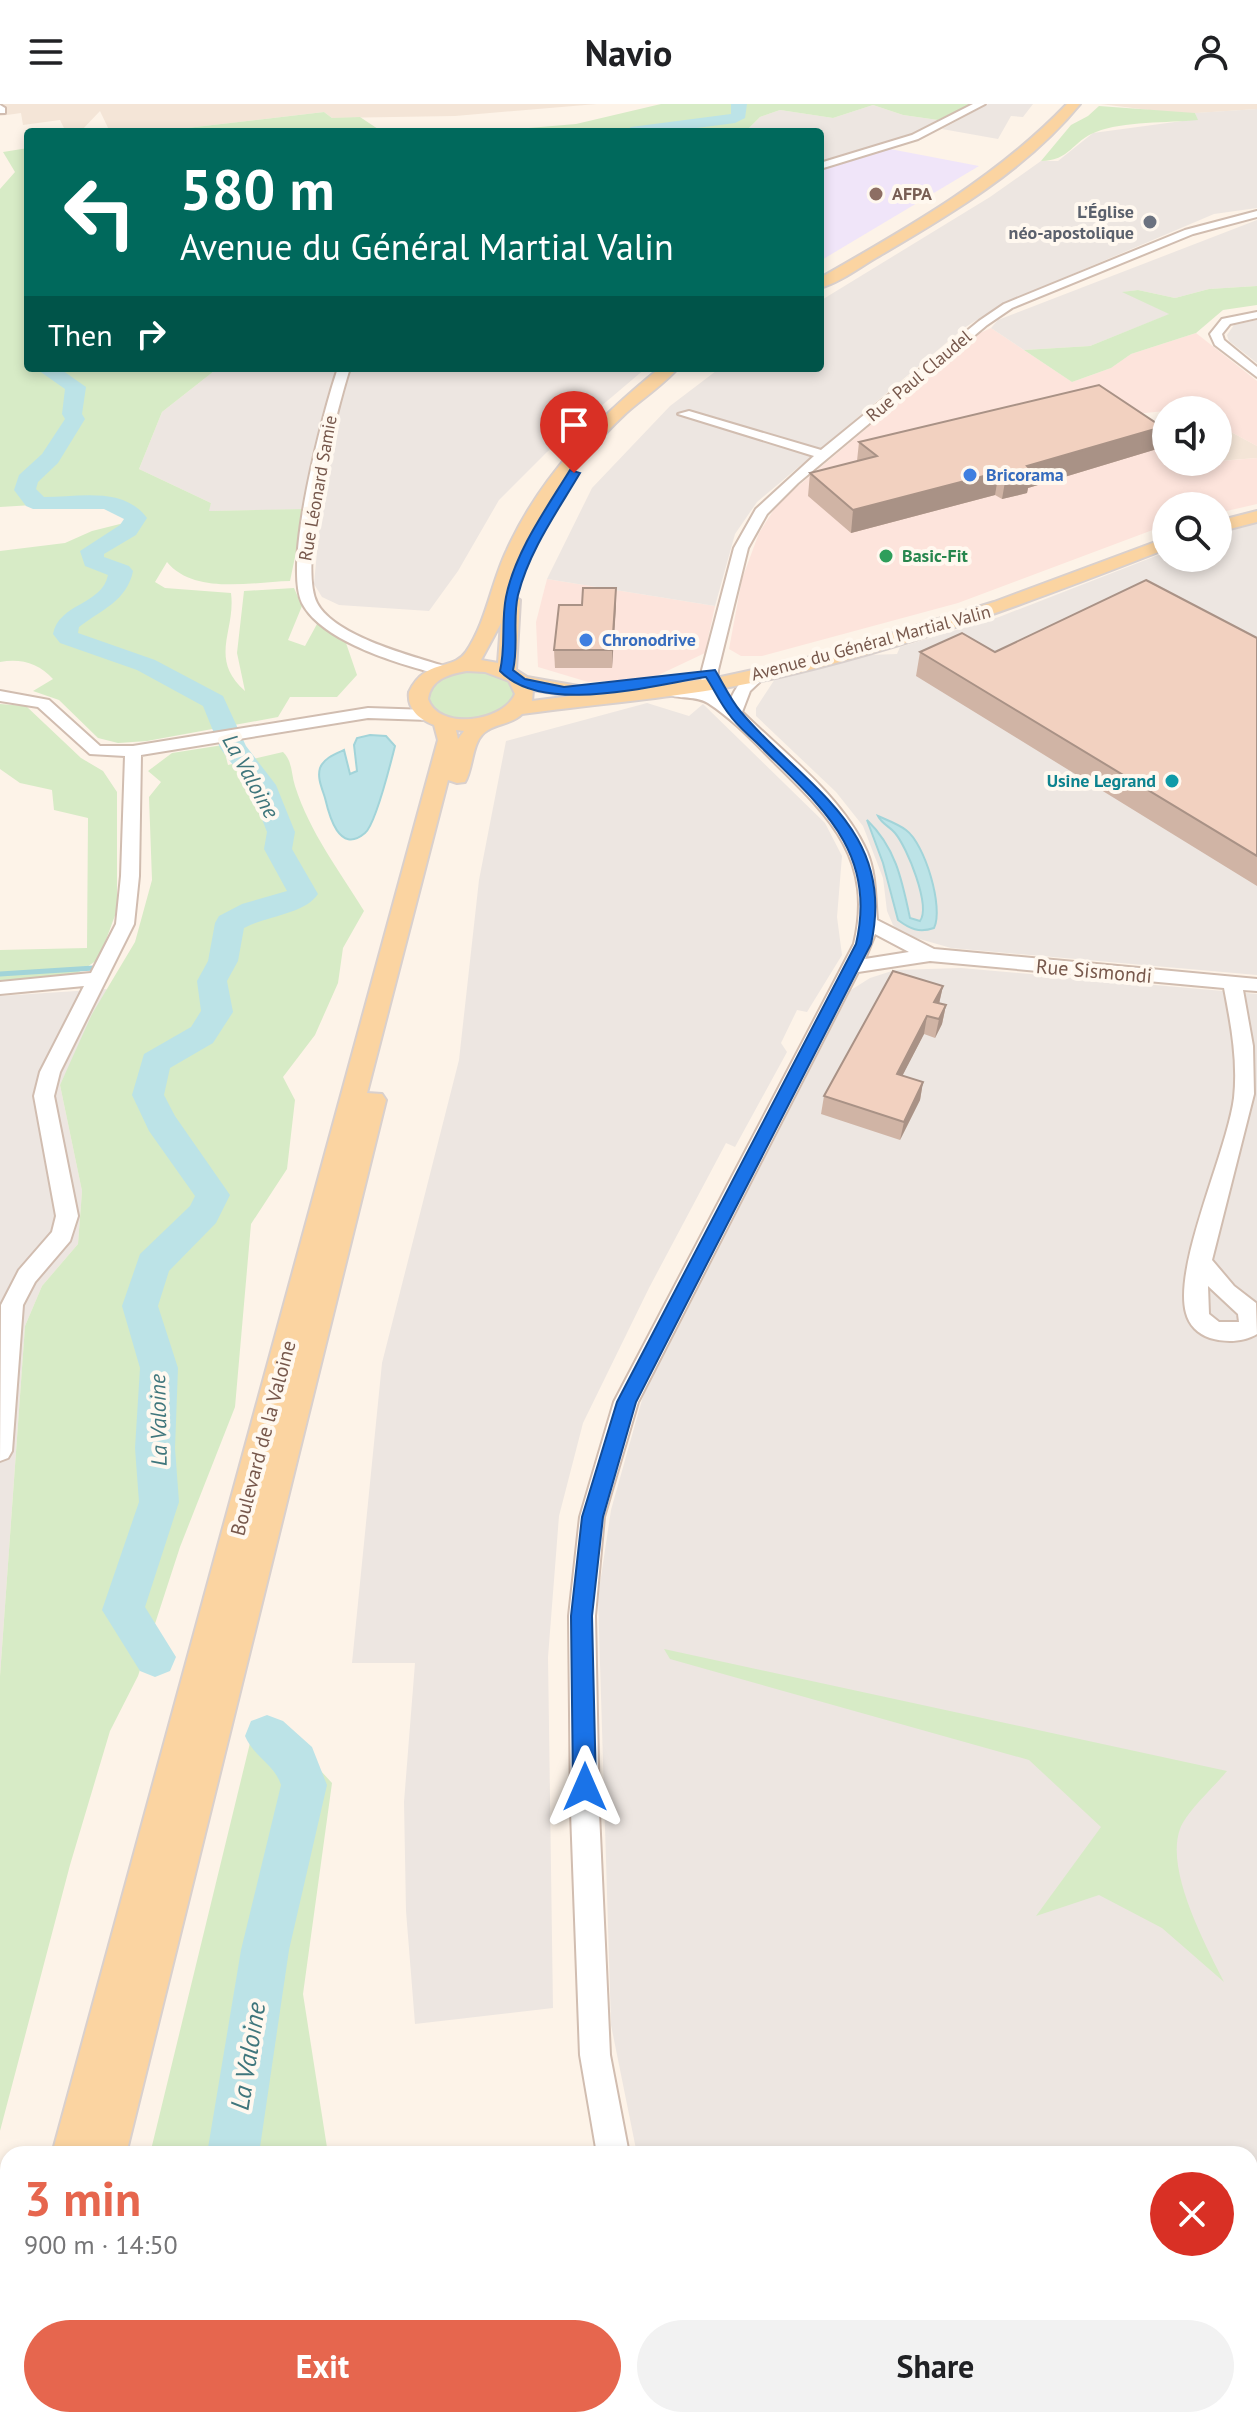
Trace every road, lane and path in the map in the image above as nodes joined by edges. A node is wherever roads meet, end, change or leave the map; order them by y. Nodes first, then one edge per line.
1 (980, 104) edge
2 (1063, 104) edge
3 (1074, 104) edge
4 (824, 165) edge
5 (1257, 214) edge
6 (824, 275) edge
7 (824, 282) edge
8 (1257, 315) edge
9 (343, 372) edge
10 (665, 372) edge
11 (677, 372) edge
12 (1257, 373) edge
13 (684, 414) dead end
14 (824, 455) junction
15 (1257, 506) edge
16 (1232, 512) edge
17 (1257, 516) edge
18 (1232, 523) edge
19 (1152, 537) edge
20 (1152, 549) edge
21 (467, 665) junction
22 (761, 673) junction
23 (514, 676) junction
24 (428, 682) junction
25 (714, 685) junction
26 (0, 696) edge
27 (518, 709) junction
28 (368, 713) junction
29 (734, 713) junction
30 (436, 719) junction
31 (480, 725) junction
32 (133, 751) junction
33 (868, 923) junction
34 (930, 955) junction
35 (851, 967) junction
36 (99, 978) junction
37 (1232, 983) junction
38 (1257, 985) edge
39 (0, 988) edge
40 (1202, 1263) dead end
41 (0, 1451) edge
42 (74, 2146) edge
43 (108, 2146) edge
44 (612, 2146) edge

1 - 4 street
2 - 6 main road
3 - 7 main road
5 - 14 street, Rue Paul Claudel
8 - 12 street
9 - 24 street, Rue Léonard Samie
10 - 21 main road
11 - 23 main road
13 - 14 street
14 - 25 street, Rue Paul Claudel
15 - 16 main road
17 - 18 main road
19 - 25 main road, Avenue du Général Martial Valin
20 - 22 main road, Avenue du Général Martial Valin
21 - 23 main road, Avenue du Général Martial Valin
21 - 24 main road
22 - 25 main road, Avenue du Général Martial Valin
22 - 29 street
23 - 25 main road, Avenue du Général Martial Valin
23 - 27 main road
24 - 28 street
24 - 30 main road
25 - 27 main road, Avenue du Général Martial Valin
25 - 29 street
26 - 32 street
27 - 31 main road, Avenue du Général Martial Valin
28 - 30 street
28 - 32 street
29 - 33 street
30 - 31 main road
30 - 42 main road, Boulevard de la Valoine
31 - 43 main road, Boulevard de la Valoine
32 - 36 street
33 - 34 street, Rue Sismondi
33 - 35 street
34 - 35 street, Rue Sismondi
34 - 37 street, Rue Sismondi
35 - 44 street
36 - 39 street
36 - 41 street
37 - 38 street, Rue Sismondi
37 - 40 street

